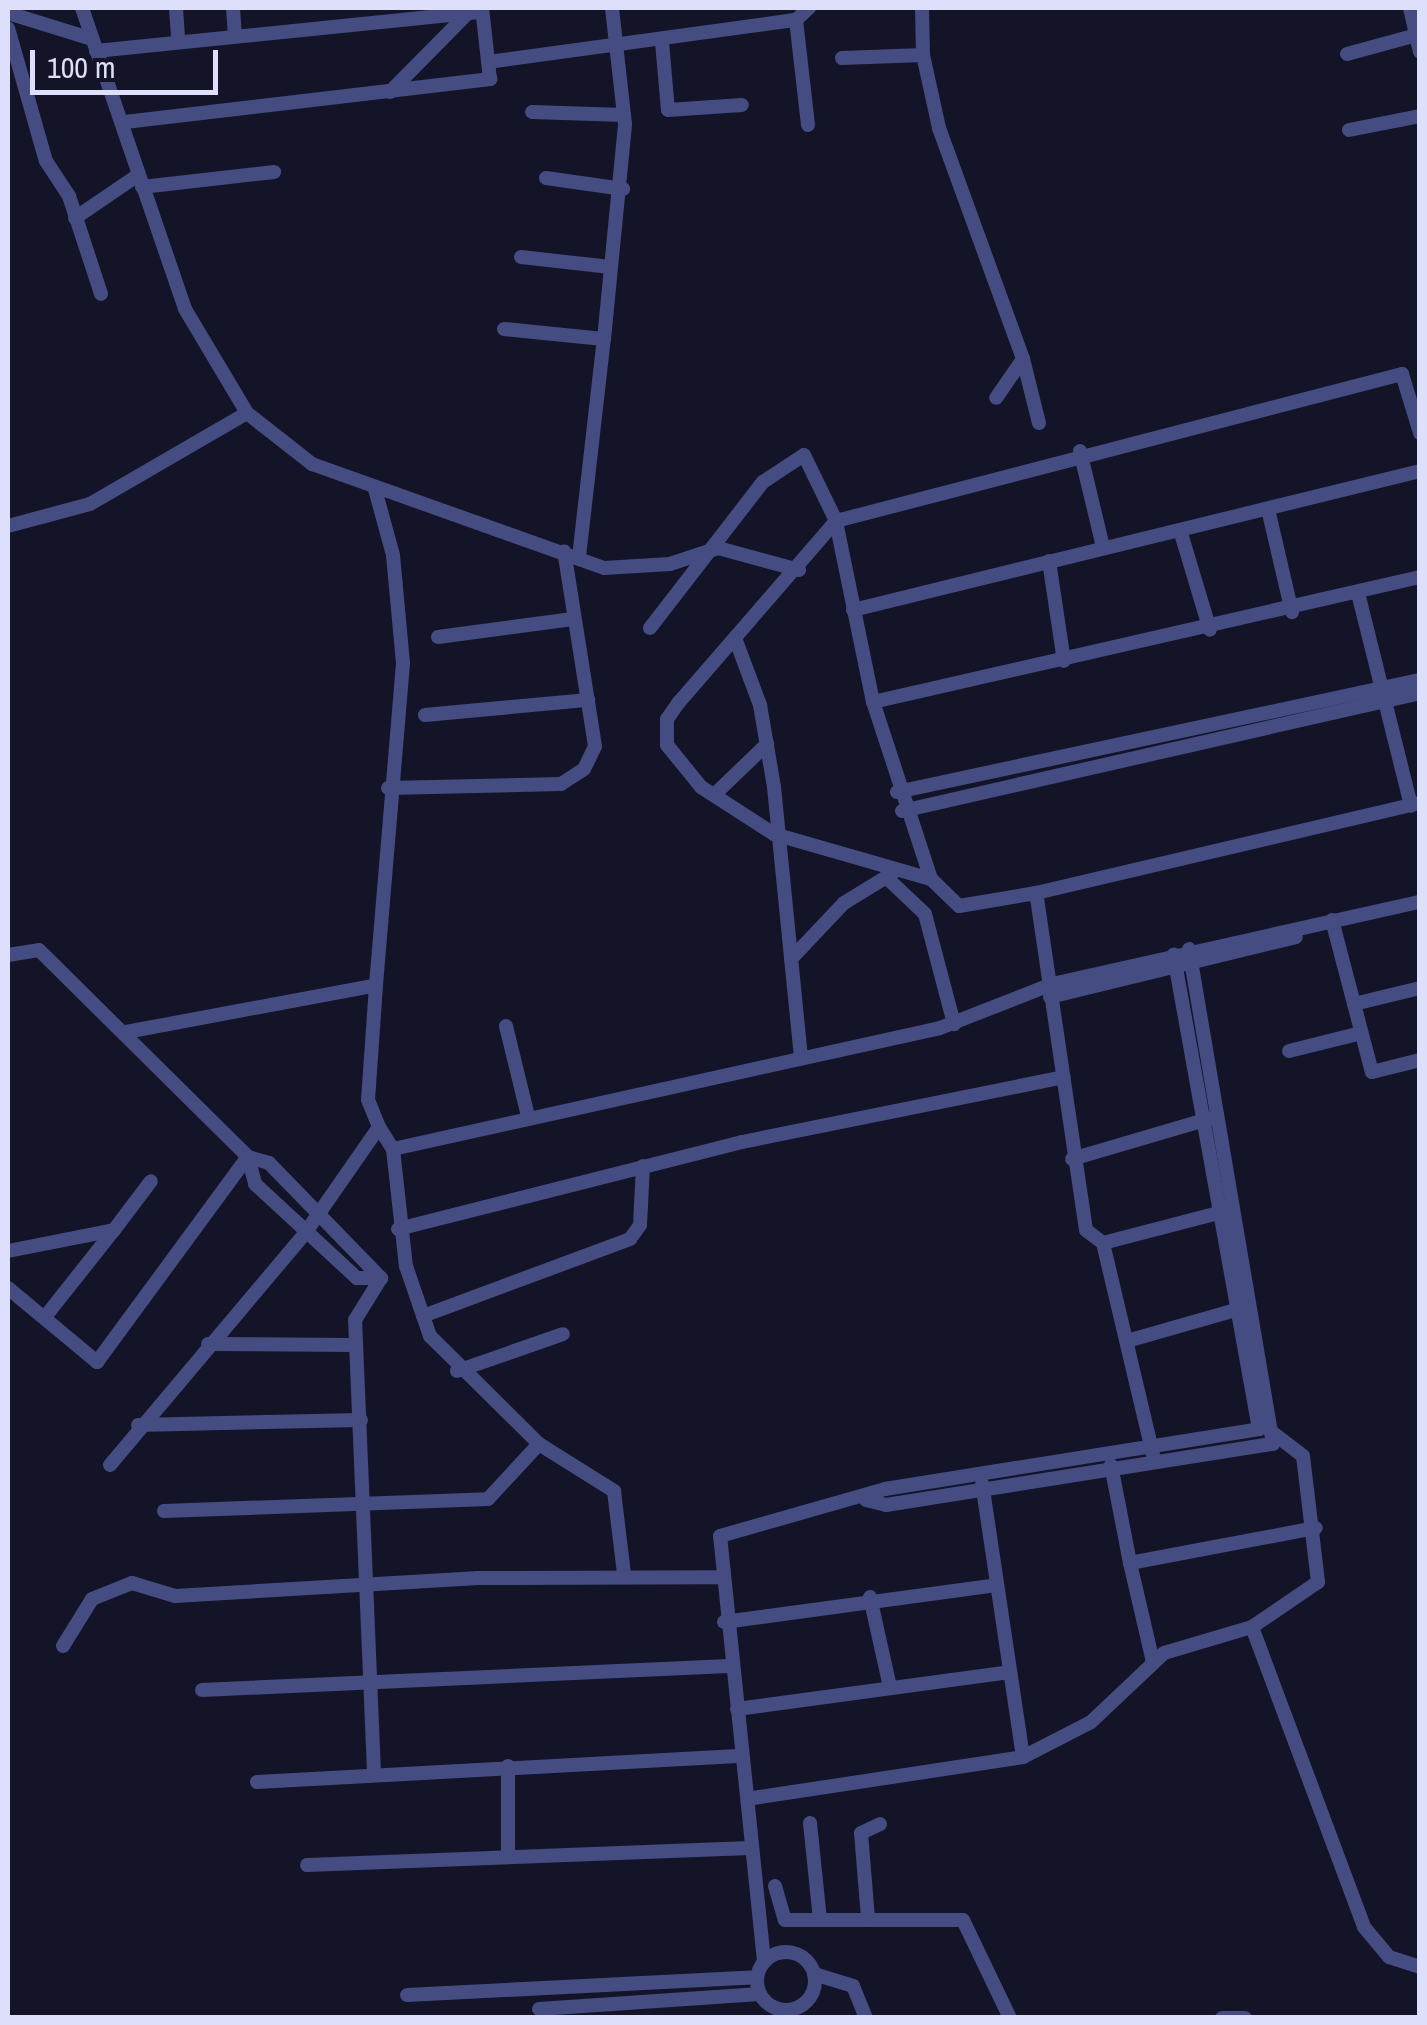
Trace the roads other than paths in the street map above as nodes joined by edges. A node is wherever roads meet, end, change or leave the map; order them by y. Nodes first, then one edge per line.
1 (82, 8) edge
2 (176, 8) edge
3 (233, 8) edge
4 (612, 8) edge
5 (809, 8) edge
6 (922, 8) edge
7 (1410, 8) edge
8 (477, 11) edge
9 (8, 14) edge
10 (796, 20) junction
11 (8, 28) edge
12 (235, 34) junction
13 (1417, 35) edge
14 (178, 39) junction
15 (662, 42) junction
16 (94, 45) junction
17 (617, 49) junction
18 (1420, 52) edge
19 (924, 54) junction
20 (1346, 54) dead end
21 (842, 58) dead end
22 (488, 62) junction
23 (390, 92) junction
24 (742, 105) dead end
25 (532, 112) dead end
26 (624, 115) junction
27 (1420, 116) edge
28 (126, 122) junction
29 (808, 125) dead end
30 (1349, 130) dead end
31 (274, 172) dead end
32 (546, 178) dead end
33 (140, 181) junction
34 (623, 188) junction
35 (75, 218) junction
36 (522, 257) dead end
37 (610, 267) junction
38 (100, 294) dead end
39 (504, 329) dead end
40 (604, 339) junction
41 (1023, 359) junction
42 (996, 398) dead end
43 (248, 413) junction
44 (1038, 424) dead end
45 (1420, 433) edge
46 (1080, 452) junction
47 (1420, 471) edge
48 (375, 489) junction
49 (1268, 509) junction
50 (836, 521) junction
51 (8, 526) edge
52 (1180, 530) junction
53 (1103, 547) junction
54 (718, 548) junction
55 (564, 551) junction
56 (579, 557) junction
57 (1050, 560) junction
58 (800, 570) junction
59 (1420, 577) edge
60 (1359, 597) junction
61 (853, 610) junction
62 (1292, 612) junction
63 (573, 619) junction
64 (650, 628) dead end
65 (1210, 630) junction
66 (438, 637) dead end
67 (735, 638) junction
68 (1064, 661) junction
69 (1420, 680) edge
70 (1420, 692) edge
71 (1382, 695) junction
72 (588, 700) junction
73 (872, 702) junction
74 (426, 715) dead end
75 (767, 744) junction
76 (388, 788) junction
77 (896, 792) junction
78 (714, 796) junction
79 (1415, 804) edge
80 (902, 811) junction
81 (774, 834) junction
82 (892, 874) junction
83 (931, 878) junction
84 (1036, 893) junction
85 (1420, 902) edge
86 (1420, 911) edge
87 (1333, 924) junction
88 (8, 955) edge
89 (792, 959) junction
90 (1184, 959) junction
91 (376, 985) junction
92 (1420, 988) edge
93 (1049, 992) junction
94 (1354, 1004) junction
95 (954, 1024) junction
96 (506, 1026) dead end
97 (126, 1032) junction
98 (1360, 1033) junction
99 (1289, 1051) dead end
100 (801, 1059) junction
101 (1420, 1060) edge
102 (1064, 1077) junction
103 (528, 1116) junction
104 (1214, 1118) junction
105 (379, 1127) junction
106 (392, 1150) junction
107 (248, 1157) junction
108 (1072, 1159) junction
109 (643, 1166) junction
110 (151, 1181) dead end
111 (1229, 1211) junction
112 (321, 1212) junction
113 (398, 1229) junction
114 (114, 1230) junction
115 (306, 1232) junction
116 (1103, 1243) junction
117 (8, 1251) edge
118 (381, 1278) junction
119 (8, 1288) edge
120 (1254, 1308) junction
121 (1236, 1309) junction
122 (424, 1316) junction
123 (45, 1317) junction
124 (563, 1334) dead end
125 (1128, 1341) junction
126 (208, 1344) junction
127 (356, 1345) junction
128 (457, 1371) junction
129 (361, 1420) junction
130 (138, 1424) junction
131 (1260, 1424) junction
132 (1274, 1433) junction
133 (539, 1444) junction
134 (1154, 1457) junction
135 (1111, 1464) junction
136 (110, 1465) dead end
137 (980, 1473) junction
138 (984, 1490) junction
139 (866, 1500) junction
140 (362, 1503) junction
141 (164, 1510) dead end
142 (1316, 1528) junction
143 (1130, 1564) junction
144 (624, 1574) junction
145 (720, 1577) junction
146 (996, 1585) junction
147 (364, 1586) junction
148 (870, 1598) junction
149 (724, 1622) junction
150 (1252, 1626) junction
151 (64, 1646) dead end
152 (1153, 1662) junction
153 (728, 1666) junction
154 (1010, 1672) junction
155 (368, 1678) junction
156 (890, 1687) junction
157 (202, 1690) dead end
158 (737, 1709) junction
159 (742, 1756) junction
160 (1022, 1757) junction
161 (508, 1766) junction
162 (374, 1772) junction
163 (257, 1782) dead end
164 (752, 1798) junction
165 (810, 1823) dead end
166 (880, 1824) dead end
167 (750, 1848) junction
168 (508, 1854) junction
169 (308, 1865) dead end
170 (776, 1886) dead end
171 (868, 1918) junction
172 (820, 1919) junction
173 (764, 1961) junction
174 (1420, 1967) edge
175 (814, 1974) junction
176 (756, 1977) junction
177 (536, 1988) junction
178 (759, 1994) junction
179 (407, 1995) dead end
180 (539, 2013) edge
181 (866, 2018) edge
182 (1010, 2018) edge
183 (1222, 2018) edge
184 (1245, 2018) edge

1 - 16 street
2 - 14 street
3 - 12 street
4 - 17 street
5 - 10 street
6 - 19 street
7 - 13 street
8 - 12 street
8 - 22 street
8 - 23 street
9 - 16 street
10 - 15 street
10 - 29 street
11 - 35 street
12 - 14 street
13 - 18 street
13 - 20 street
14 - 16 street
15 - 17 street
15 - 24 street
16 - 28 street
17 - 22 street
17 - 26 street
19 - 21 street
19 - 41 street
22 - 23 street
23 - 28 street
25 - 26 street
26 - 34 street
27 - 30 street
28 - 33 street
31 - 33 street
32 - 34 street
33 - 35 street
33 - 43 street
34 - 37 street
35 - 38 street
36 - 37 street
37 - 40 street
39 - 40 street
40 - 56 street
41 - 42 street
41 - 44 street
43 - 48 street
43 - 51 street
45 - 46 street
46 - 50 street
46 - 53 street
47 - 49 street
48 - 55 street
48 - 76 street
49 - 52 street
49 - 62 street
50 - 54 street
50 - 58 street
50 - 61 street
52 - 53 street
52 - 65 street
53 - 57 street
54 - 56 street
54 - 58 street
54 - 64 street
55 - 56 street
55 - 63 street
57 - 61 street
57 - 68 street
58 - 67 street
59 - 60 street
60 - 62 street
60 - 71 street
61 - 73 street
62 - 65 street
63 - 66 street
63 - 72 street
65 - 68 street
67 - 75 street
67 - 78 street
68 - 73 street
69 - 71 street
70 - 71 street
71 - 77 street
71 - 79 street
71 - 80 street
72 - 74 street
72 - 76 street
73 - 77 street
75 - 78 street
75 - 81 street
76 - 91 street
77 - 80 street
78 - 81 street
79 - 84 street
80 - 83 street
81 - 82 street
81 - 89 street
82 - 83 street
82 - 89 street
82 - 95 street
83 - 84 street
84 - 93 street
85 - 87 street
86 - 87 street
87 - 90 street
87 - 94 street
88 - 97 street
89 - 100 street
90 - 93 street
90 - 104 street
91 - 97 street
91 - 105 street
92 - 94 street
93 - 95 street
93 - 102 street
94 - 98 street
95 - 100 street
96 - 103 street
97 - 107 street
98 - 99 street
98 - 101 street
100 - 103 street
102 - 108 street
102 - 109 street
103 - 106 street
104 - 108 street
104 - 111 street
105 - 106 street
105 - 112 street
106 - 113 street
107 - 112 street
107 - 115 street
107 - 123 street
108 - 116 street
109 - 113 street
109 - 122 street
110 - 114 street
111 - 116 street
111 - 120 street
111 - 121 street
112 - 115 street
112 - 118 street
113 - 122 street
114 - 117 street
114 - 123 street
115 - 118 street
115 - 126 street
116 - 125 street
118 - 127 street
119 - 123 street
120 - 121 street
120 - 132 street
121 - 125 street
121 - 131 street
122 - 128 street
124 - 128 street
125 - 134 street
126 - 127 street
126 - 130 street
127 - 129 street
128 - 133 street
129 - 130 street
129 - 140 street
130 - 136 street
131 - 132 street
131 - 134 street
132 - 134 street
132 - 142 street
133 - 140 street
133 - 144 street
134 - 135 street
135 - 137 street
135 - 138 street
135 - 143 street
137 - 138 street
137 - 139 street
138 - 139 street
138 - 146 street
139 - 145 street
140 - 141 street
140 - 147 street
142 - 143 street
142 - 150 street
143 - 152 street
144 - 145 street
144 - 147 street
145 - 149 street
146 - 148 street
146 - 154 street
147 - 151 street
147 - 155 street
148 - 149 street
148 - 156 street
149 - 153 street
150 - 152 street
150 - 174 street
152 - 160 street
153 - 155 street
153 - 158 street
154 - 156 street
154 - 160 street
155 - 157 street
155 - 162 street
156 - 158 street
158 - 159 street
159 - 161 street
159 - 164 street
160 - 164 street
161 - 162 street
161 - 168 street
162 - 163 street
164 - 167 street
165 - 172 street
166 - 171 street
167 - 168 street
167 - 173 street
168 - 169 street
170 - 172 street
171 - 172 street
171 - 182 street
173 - 175 street
173 - 176 street
175 - 178 street
175 - 181 street
176 - 177 street
176 - 178 street
177 - 179 street
177 - 180 street
178 - 180 street
183 - 184 street

